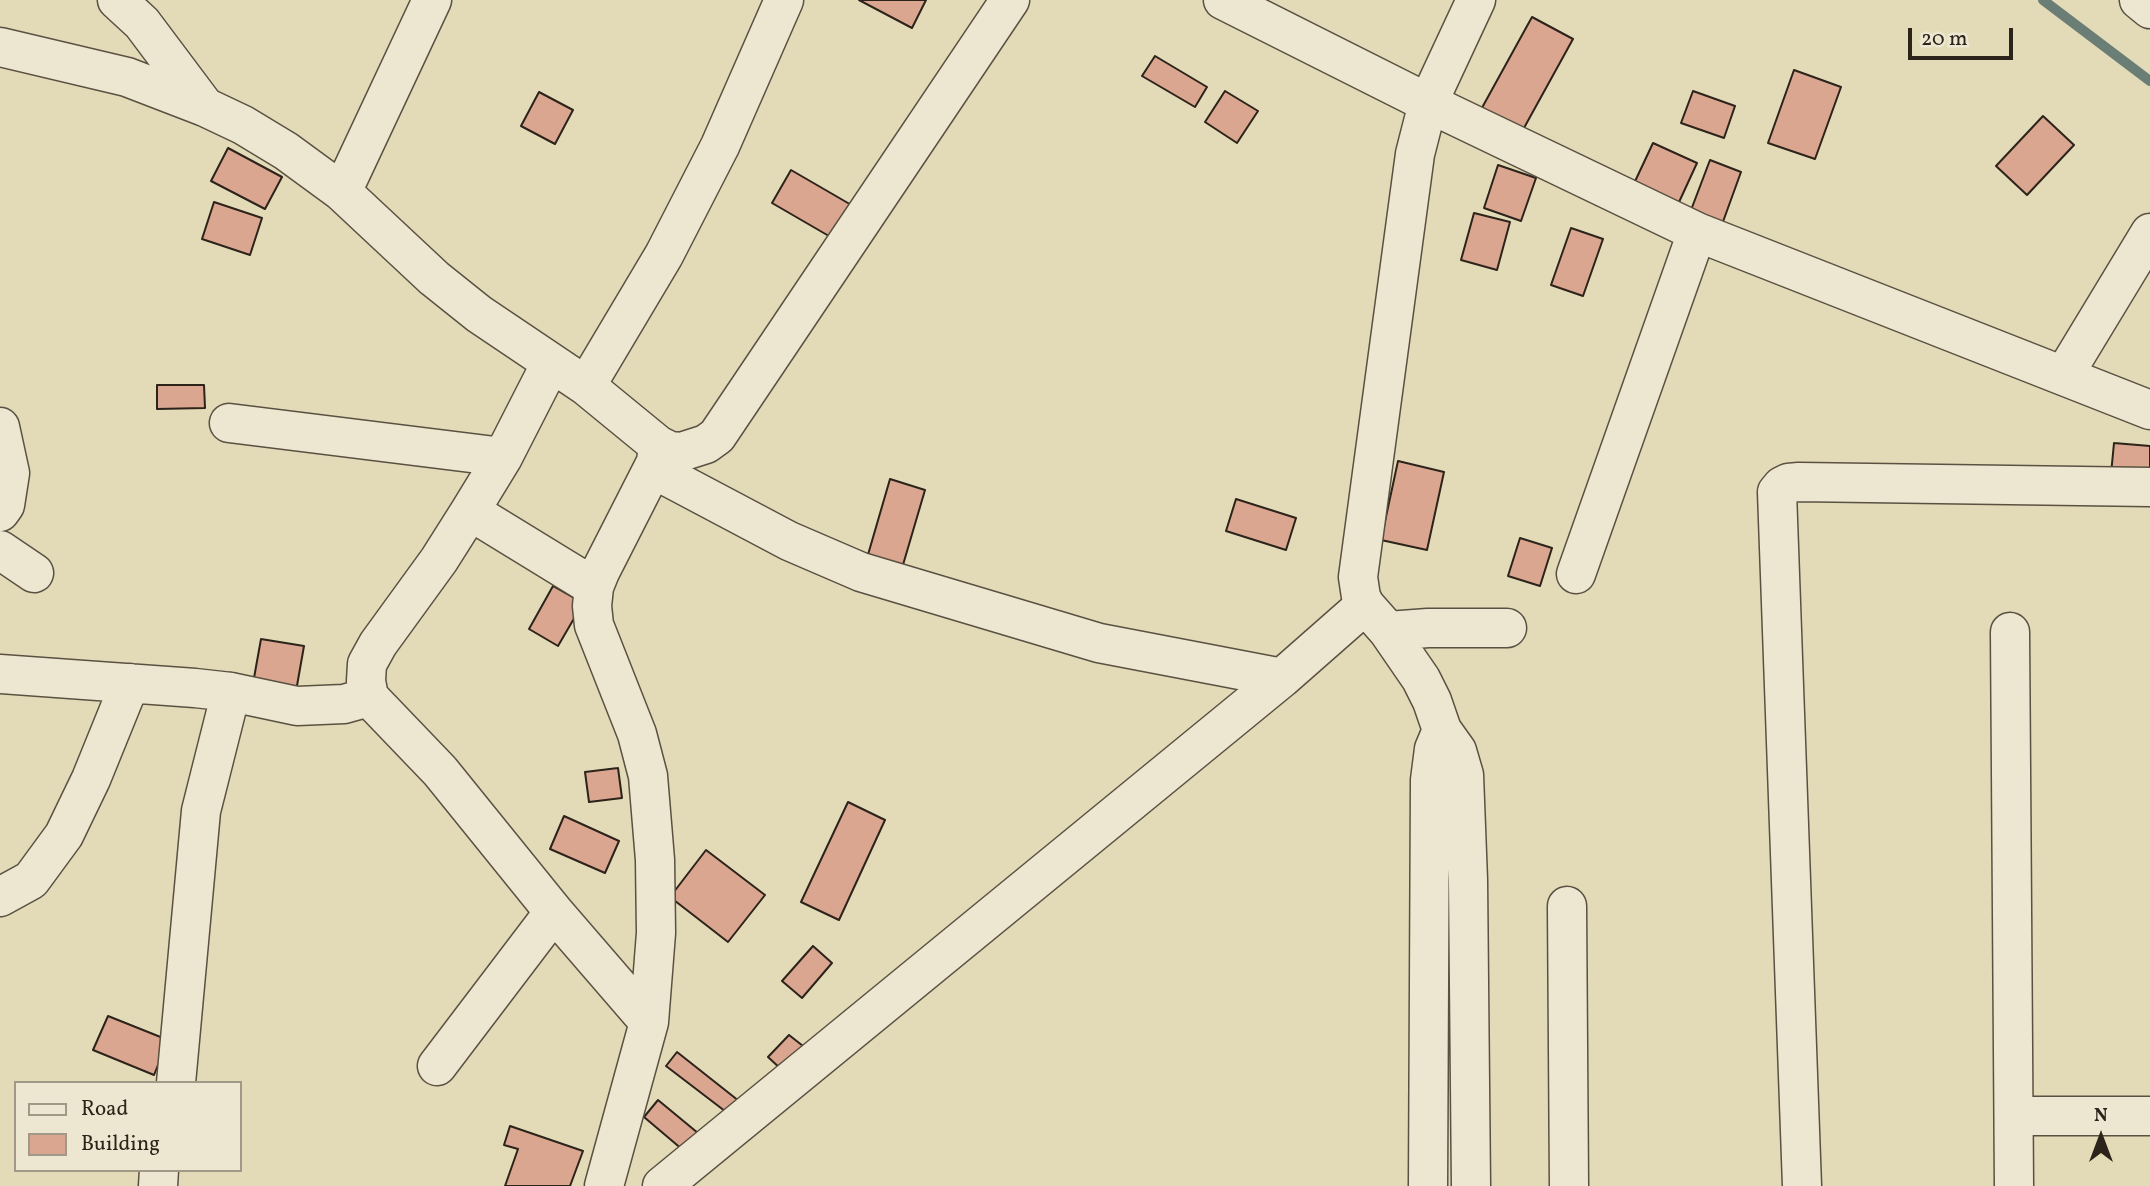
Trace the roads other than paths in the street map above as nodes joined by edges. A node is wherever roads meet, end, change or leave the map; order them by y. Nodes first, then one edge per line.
1 (117, 0) edge
2 (432, 0) edge
3 (784, 0) edge
4 (1010, 0) edge
5 (1476, 0) edge
6 (2139, 0) edge
7 (1237, 3) edge
8 (2150, 9) edge
9 (0, 47) edge
10 (1428, 103) junction
11 (205, 107) junction
12 (342, 192) junction
13 (1697, 232) junction
14 (2150, 233) edge
15 (551, 363) junction
16 (2064, 375) junction
17 (586, 386) junction
18 (2150, 410) edge
19 (229, 423) dead end
20 (0, 427) edge
21 (503, 457) junction
22 (656, 457) junction
23 (2150, 487) edge
24 (470, 511) junction
25 (0, 512) edge
26 (0, 551) edge
27 (34, 573) dead end
28 (1576, 574) dead end
29 (594, 587) junction
30 (1377, 618) junction
31 (1507, 628) dead end
32 (2010, 632) dead end
33 (0, 674) edge
34 (1282, 678) junction
35 (130, 683) junction
36 (231, 692) junction
37 (369, 697) junction
38 (1442, 730) junction
39 (0, 897) edge
40 (1567, 906) dead end
41 (554, 912) junction
42 (649, 1022) junction
43 (437, 1066) dead end
44 (176, 1081) edge
45 (2014, 1116) junction
46 (2150, 1116) edge
47 (604, 1186) edge
48 (663, 1186) edge
49 (1428, 1186) edge
50 (1471, 1186) edge
51 (1569, 1186) edge
52 (1802, 1186) edge
53 (2014, 1186) edge

1 - 11 street
2 - 12 street
3 - 17 street
4 - 22 street
5 - 10 street
6 - 8 street
7 - 10 street
9 - 11 street
10 - 13 street
10 - 30 street
11 - 12 street
12 - 15 street
13 - 16 street
13 - 28 street
14 - 16 street
15 - 17 street
15 - 21 street
16 - 18 street
17 - 22 street
19 - 21 street
20 - 25 street
21 - 24 street
22 - 29 street
22 - 34 street
23 - 52 street
24 - 29 street
24 - 37 street
26 - 27 street
29 - 42 street
30 - 31 street
30 - 34 street
30 - 38 street
32 - 45 street
33 - 35 street
34 - 48 street
35 - 36 street
35 - 39 street
36 - 37 street
36 - 44 street
37 - 41 street
38 - 49 street
38 - 50 street
40 - 51 street
41 - 42 street
41 - 43 street
42 - 47 street
45 - 46 street
45 - 53 street

